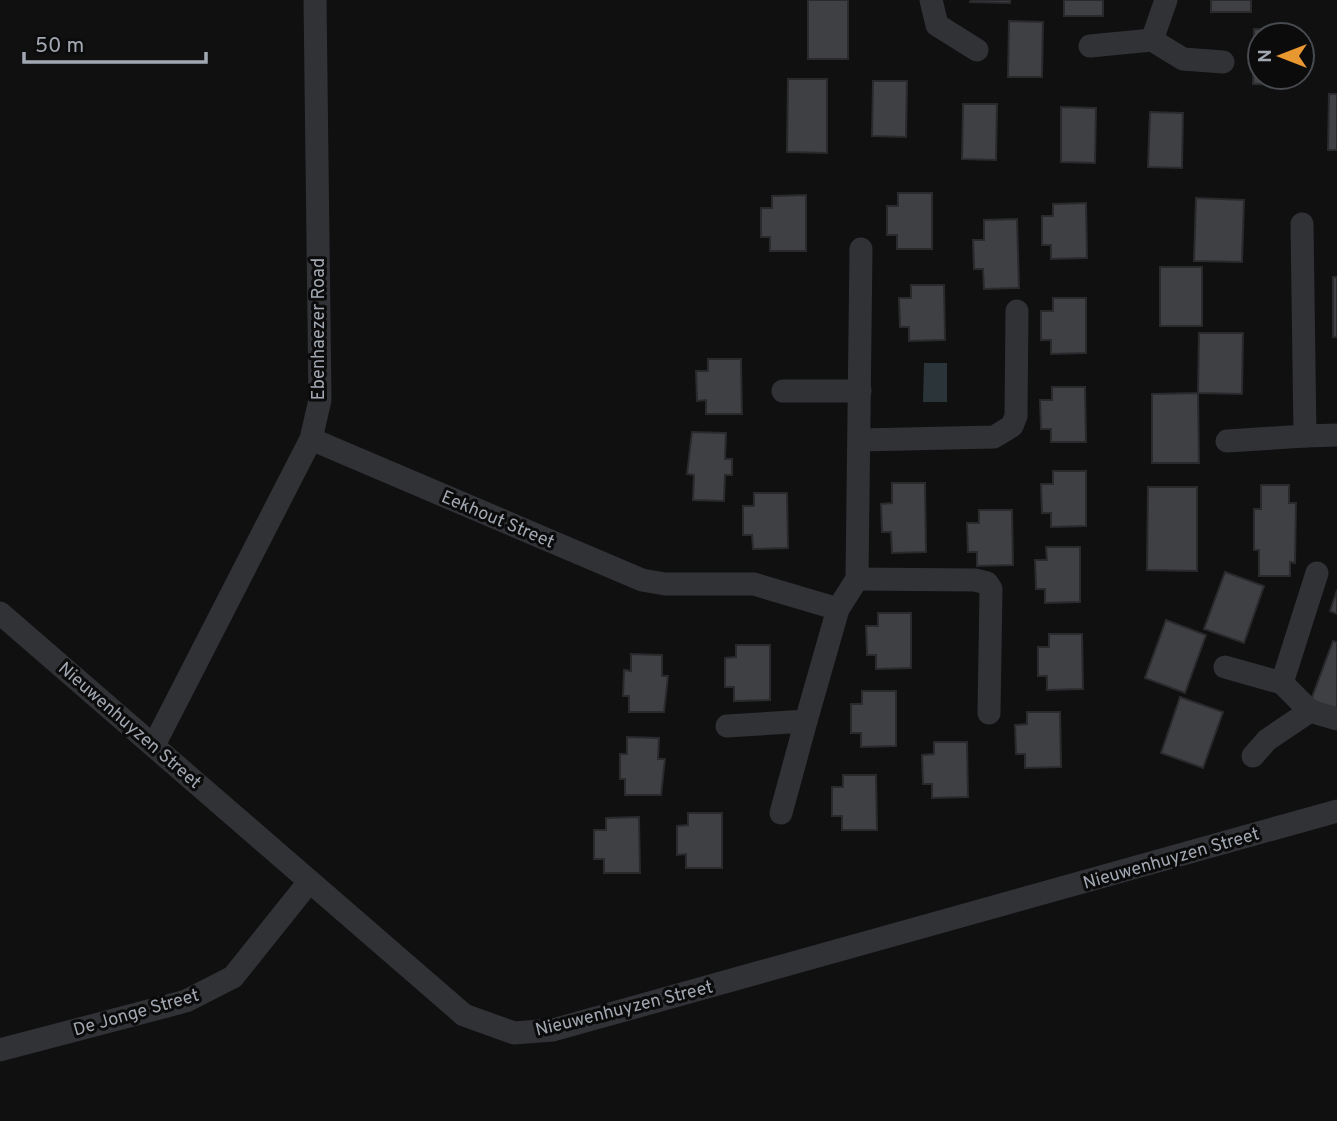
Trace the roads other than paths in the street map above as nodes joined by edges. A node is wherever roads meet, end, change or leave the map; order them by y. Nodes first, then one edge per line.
1 (315, 0) edge
2 (931, 0) edge
3 (1166, 0) edge
4 (1152, 40) junction
5 (1090, 46) dead end
6 (977, 50) dead end
7 (1223, 62) dead end
8 (1302, 224) dead end
9 (861, 249) dead end
10 (1017, 312) dead end
11 (783, 391) dead end
12 (860, 391) junction
13 (1337, 435) edge
14 (1305, 436) junction
15 (310, 439) junction
16 (860, 440) junction
17 (1227, 441) dead end
18 (1317, 573) dead end
19 (857, 579) junction
20 (838, 609) junction
21 (0, 613) edge
22 (1225, 667) dead end
23 (1282, 683) junction
24 (1310, 710) junction
25 (989, 713) dead end
26 (1337, 719) edge
27 (806, 721) junction
28 (727, 726) dead end
29 (154, 745) junction
30 (1253, 756) dead end
31 (1337, 811) edge
32 (780, 813) dead end
33 (309, 882) junction
34 (0, 1050) edge

1 - 15 street, Ebenhaezer Road
2 - 6 street
3 - 4 street
4 - 5 street
4 - 7 street
8 - 14 street
9 - 12 street
10 - 16 street
11 - 12 street
12 - 16 street
13 - 14 street
14 - 17 street
15 - 20 street, Eekhout Street
15 - 29 street, Ebenhaezer Road
16 - 19 street
18 - 23 street
19 - 20 street
19 - 25 street
20 - 27 street
21 - 29 street, Nieuwenhuyzen Street
22 - 23 street
23 - 24 street
24 - 26 street
24 - 30 street
27 - 28 street
27 - 32 street
29 - 33 street, Nieuwenhuyzen Street
31 - 33 street, Nieuwenhuyzen Street
33 - 34 street, De Jonge Street

